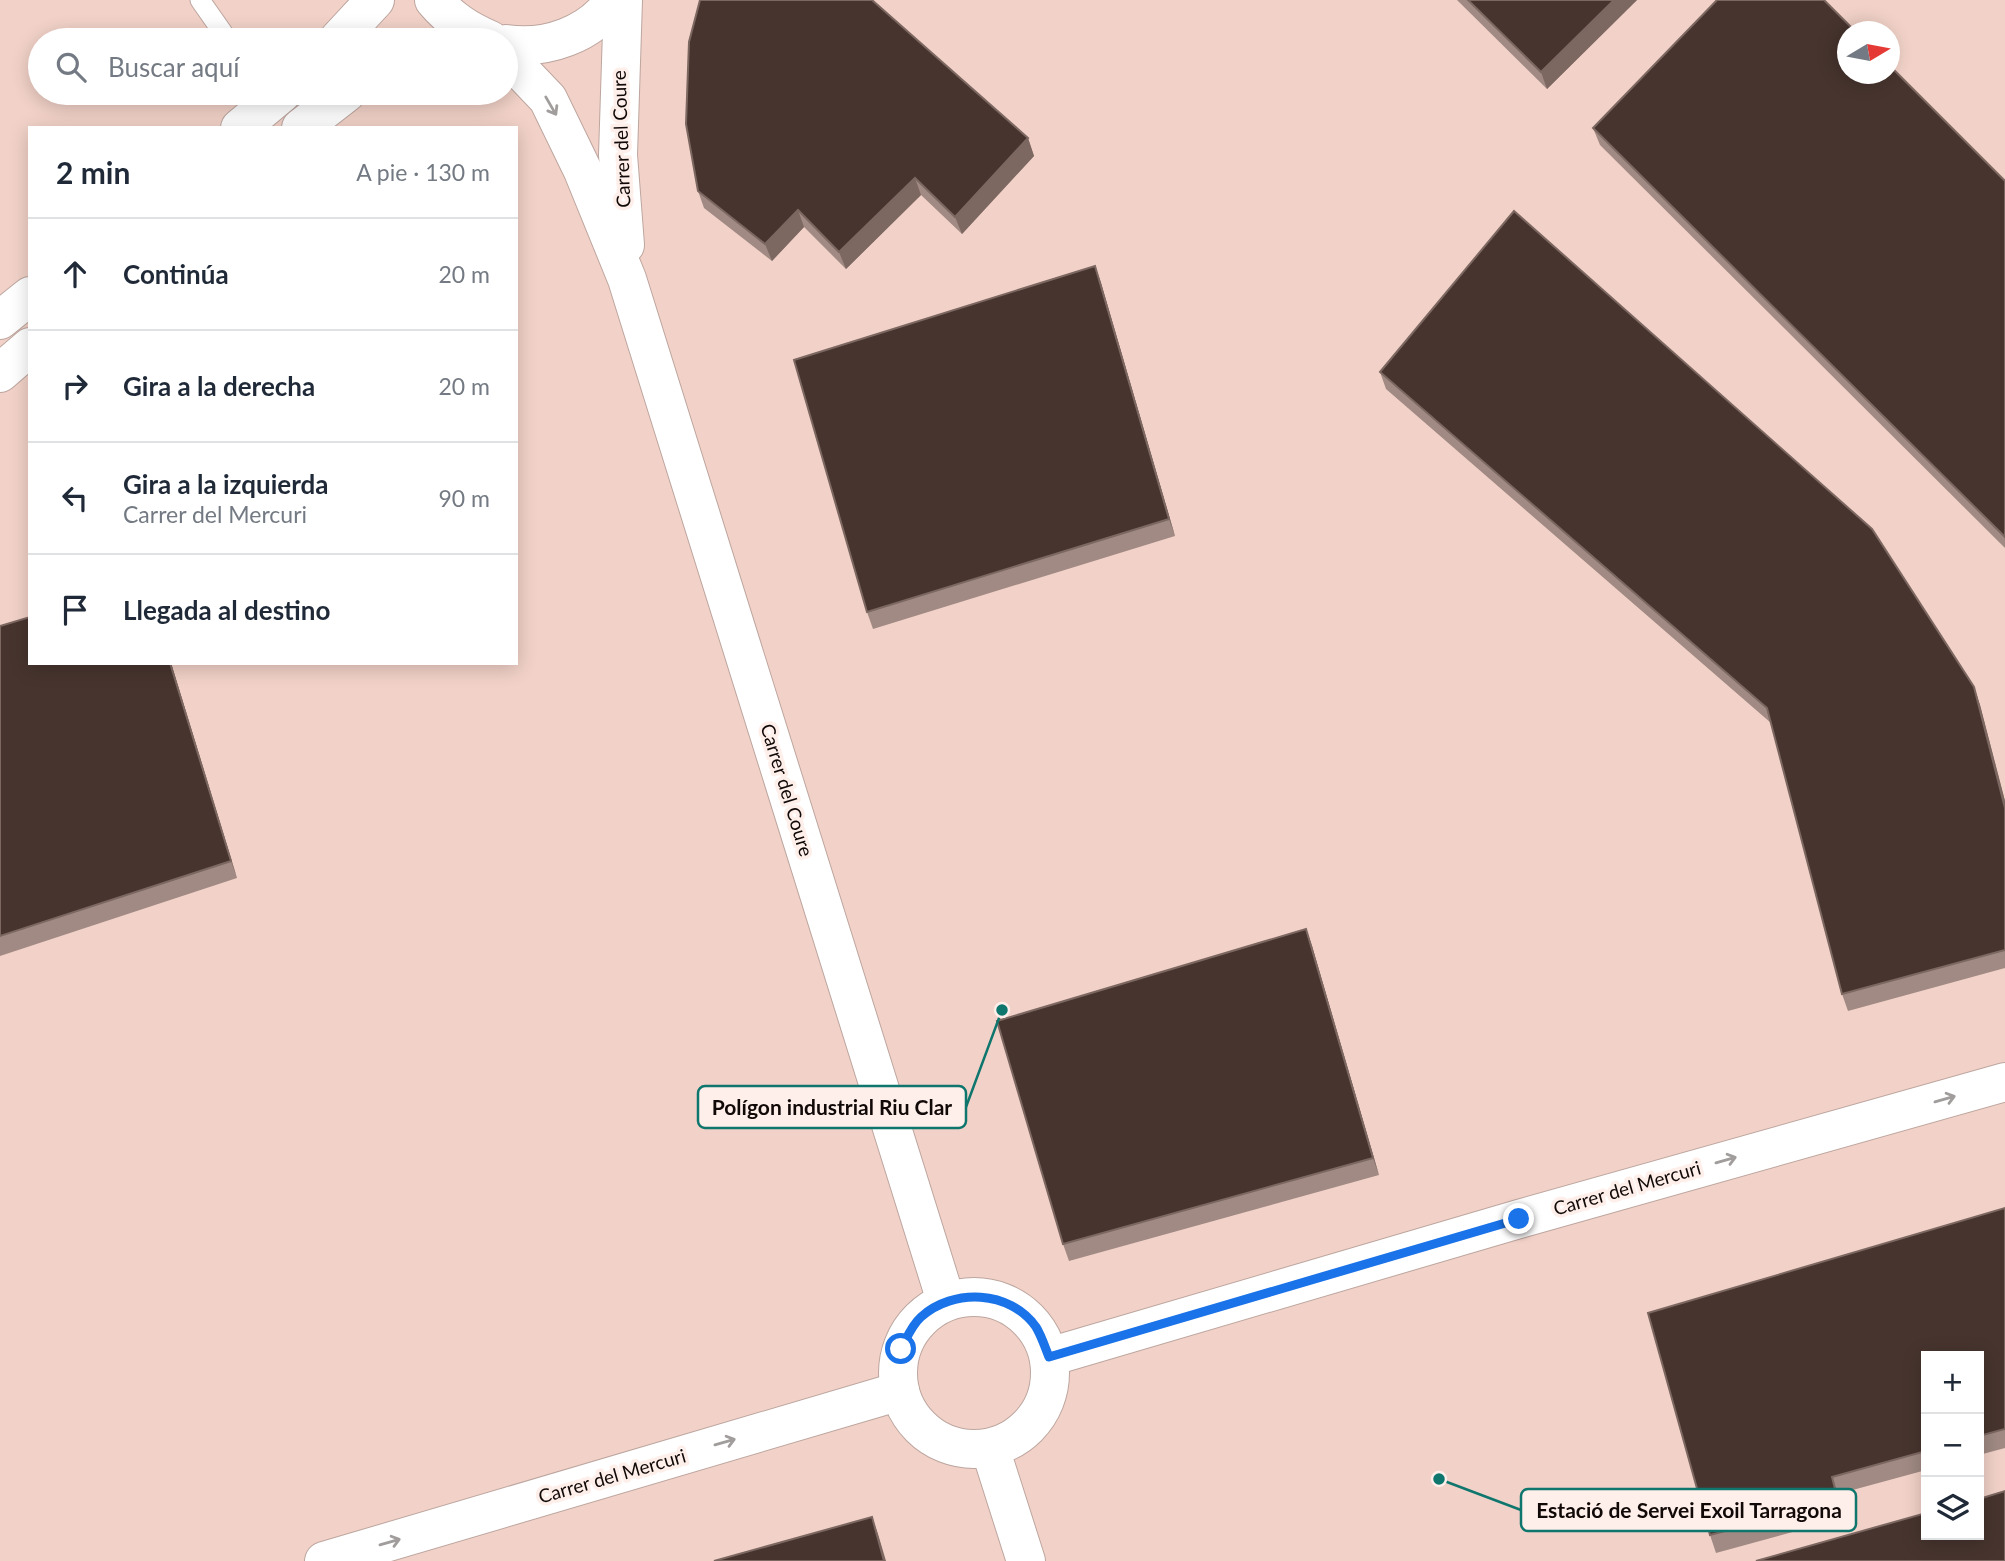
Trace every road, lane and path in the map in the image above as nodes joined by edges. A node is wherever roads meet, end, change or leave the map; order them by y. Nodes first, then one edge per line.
1 (200, 0) edge
2 (375, 0) edge
3 (434, 0) edge
4 (614, 0) edge
5 (622, 0) edge
6 (220, 28) edge
7 (349, 28) edge
8 (466, 28) edge
9 (518, 44) edge
10 (518, 68) edge
11 (264, 105) edge
12 (331, 105) edge
13 (242, 126) edge
14 (304, 126) edge
15 (627, 279) junction
16 (28, 298) edge
17 (0, 320) edge
18 (28, 349) edge
19 (0, 373) edge
20 (2005, 1082) edge
21 (946, 1301) junction
22 (1049, 1357) junction
23 (900, 1391) junction
24 (990, 1448) junction
25 (324, 1561) edge
26 (1026, 1561) edge

1 - 6 lane
2 - 7 street
3 - 8 street
4 - 9 street
5 - 15 street, Carrer del Coure
10 -> 15 street, Carrer del Coure
11 - 13 street
12 - 14 street
15 - 21 street, Carrer del Coure
16 - 17 street
18 - 19 street
22 -> 20 street, Carrer del Mercuri
21 - 22 street
21 - 23 street
22 - 24 street
23 - 24 street
25 -> 23 street, Carrer del Mercuri
24 - 26 street

